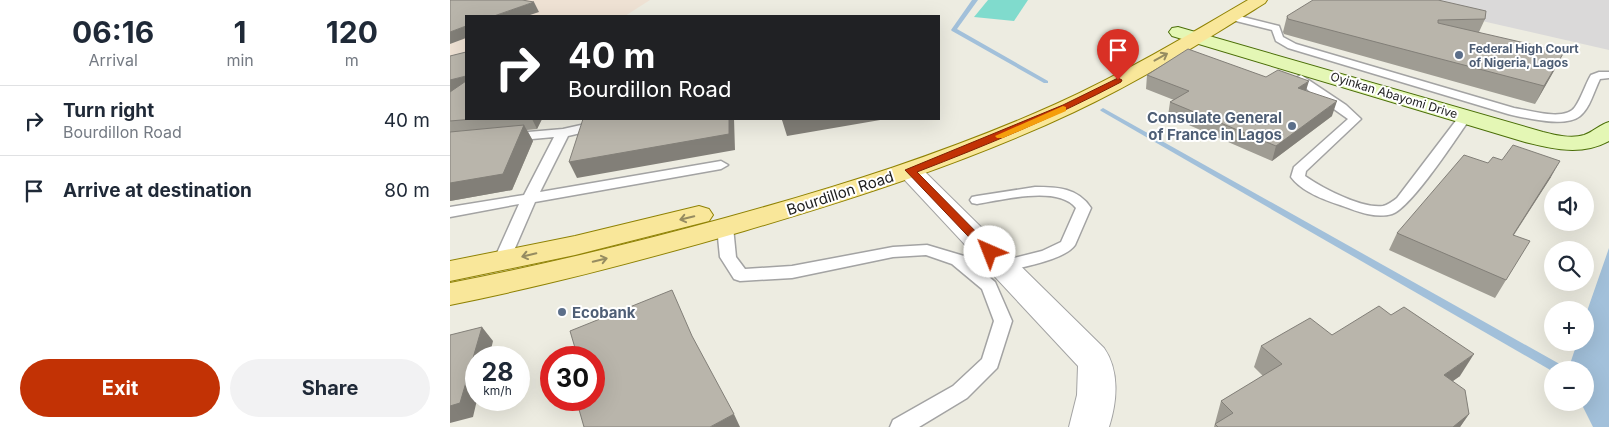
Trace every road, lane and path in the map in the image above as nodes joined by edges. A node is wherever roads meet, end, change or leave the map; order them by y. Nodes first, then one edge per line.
1 (1259, 0) edge
2 (1232, 8) edge
3 (1188, 34) junction
4 (1609, 75) edge
5 (1300, 78) edge
6 (1465, 117) junction
7 (619, 120) edge
8 (1609, 129) edge
9 (563, 133) junction
10 (497, 138) edge
11 (721, 166) dead end
12 (910, 170) junction
13 (529, 198) junction
14 (977, 200) dead end
15 (450, 212) edge
16 (725, 227) junction
17 (501, 262) junction
18 (1004, 266) junction
19 (450, 271) edge
20 (450, 294) edge
21 (901, 427) edge
22 (1089, 427) edge

1 - 2 main road, Bourdillon Road
2 - 3 main road, Bourdillon Road
2 - 4 lane
3 - 6 street, Oyinkan Abayomi Drive
12 -> 3 main road, Bourdillon Road
3 -> 17 main road, Bourdillon Road
5 - 6 lane
6 - 8 street, Oyinkan Abayomi Drive
7 - 9 lane
9 - 10 lane
9 - 13 lane
11 - 13 lane
12 - 16 main road, Bourdillon Road
12 - 18 street
13 - 15 lane
13 - 17 lane
14 - 18 lane
20 -> 16 main road, Bourdillon Road
16 - 21 lane
17 - 19 main road, Bourdillon Road
18 - 22 street

